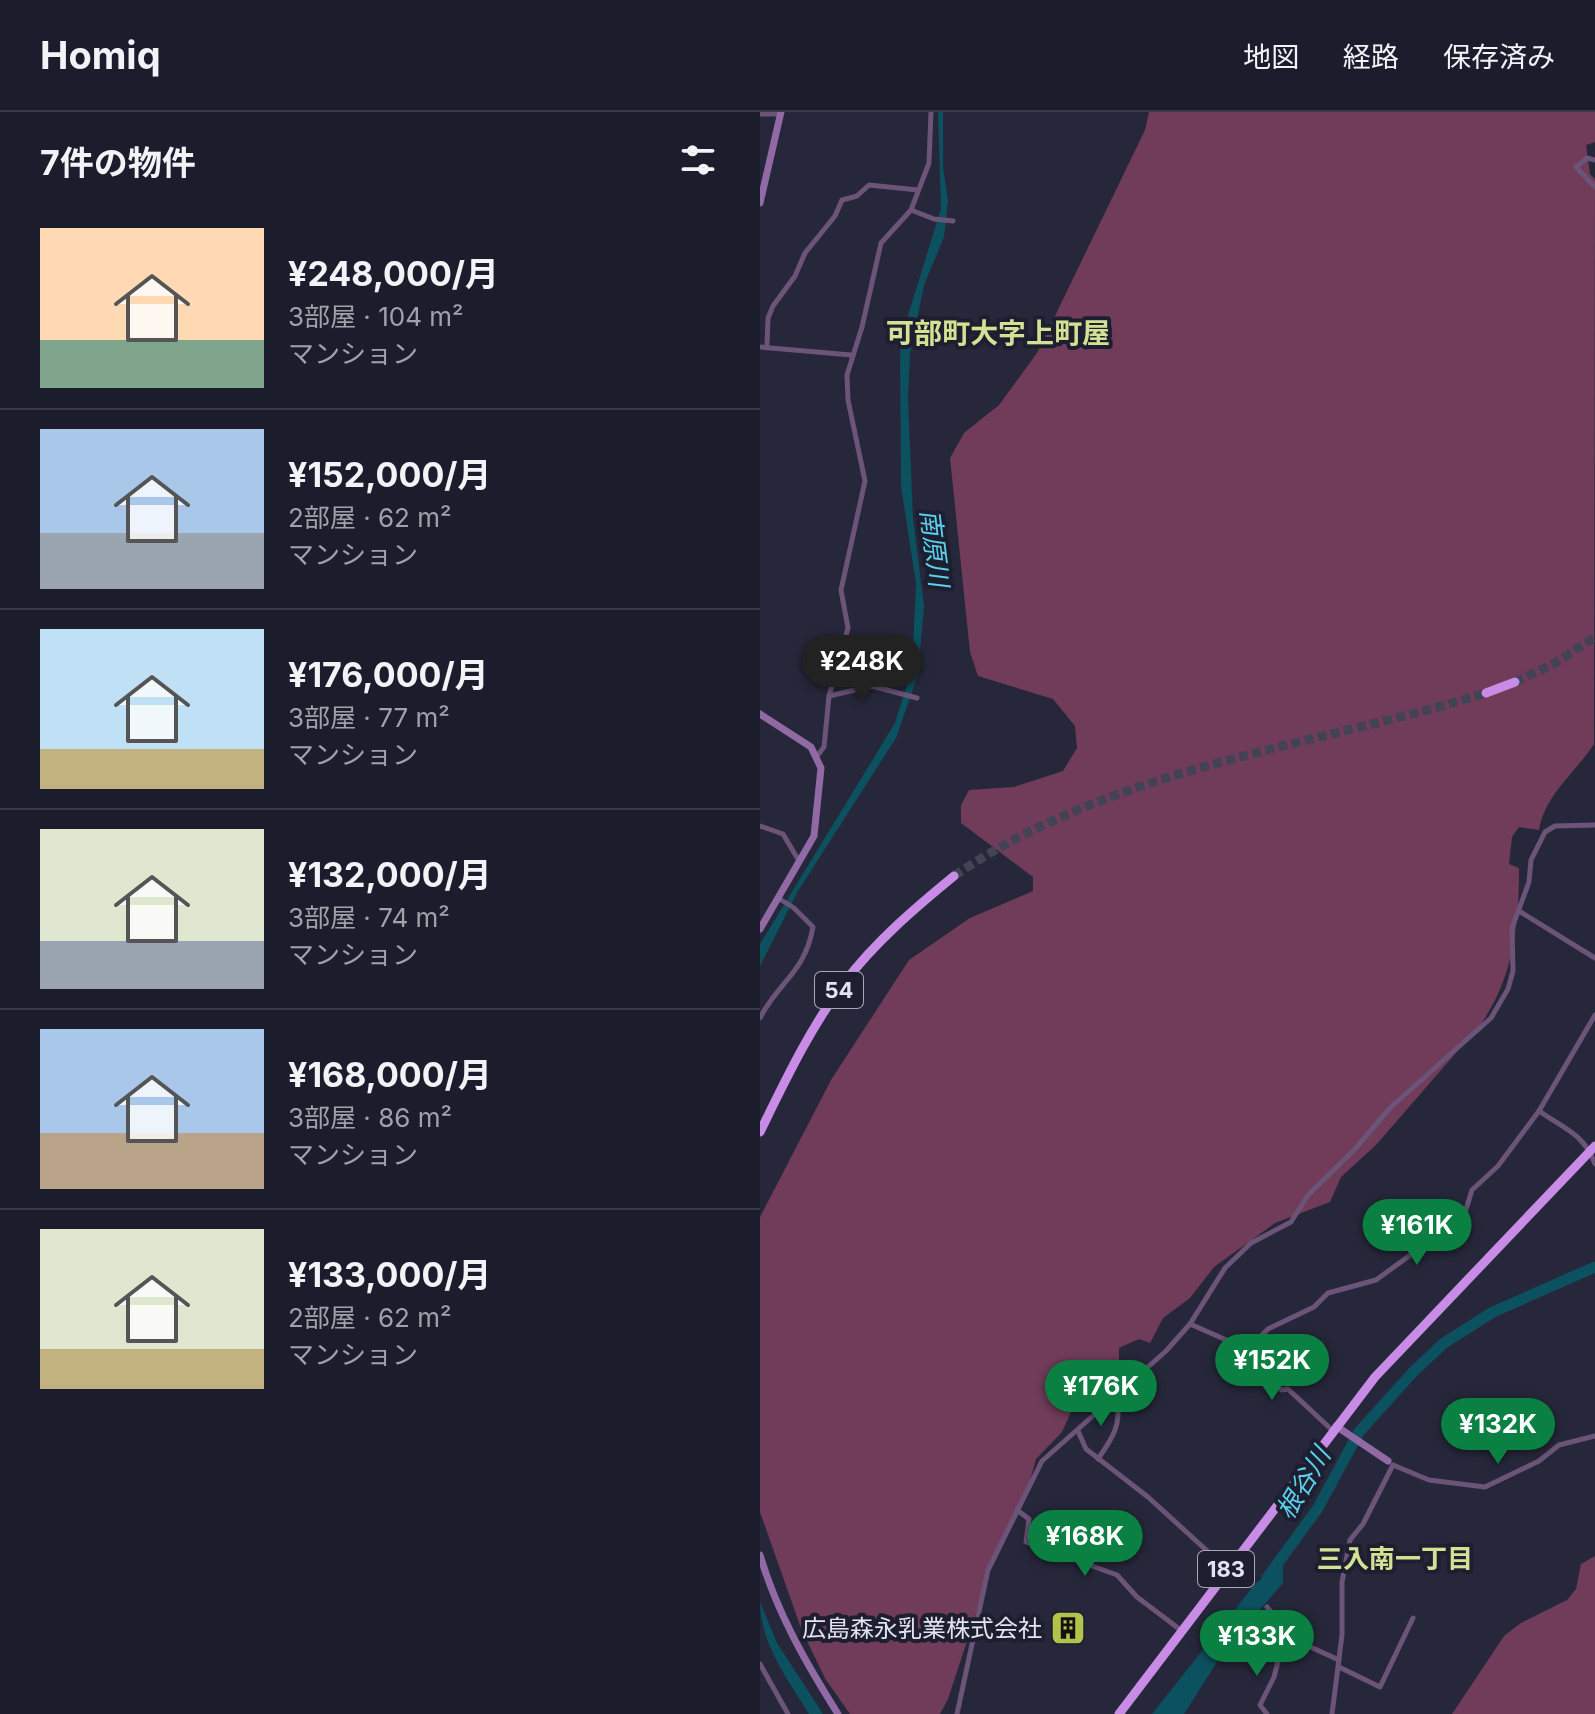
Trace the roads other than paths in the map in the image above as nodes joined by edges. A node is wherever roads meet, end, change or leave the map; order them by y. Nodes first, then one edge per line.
1 (931, 112) edge
2 (781, 113) edge
3 (760, 114) edge
4 (1595, 160) edge
5 (1595, 187) edge
6 (919, 190) junction
7 (760, 203) edge
8 (911, 210) junction
9 (953, 221) dead end
10 (764, 346) edge
11 (851, 355) junction
12 (1515, 682) tunnel mouth
13 (1486, 693) tunnel mouth
14 (829, 696) junction
15 (917, 698) dead end
16 (760, 714) edge
17 (817, 756) junction
18 (1595, 825) edge
19 (760, 826) edge
20 (799, 861) junction
21 (954, 876) tunnel mouth
22 (780, 899) junction
23 (1519, 911) junction
24 (760, 929) edge
25 (1595, 958) edge
26 (1595, 1015) edge
27 (760, 1018) edge
28 (1539, 1111) junction
29 (760, 1132) edge
30 (1592, 1148) edge
31 (1595, 1164) edge
32 (1190, 1324) junction
33 (1240, 1346) junction
34 (1116, 1398) junction
35 (1334, 1428) junction
36 (1078, 1431) junction
37 (1595, 1436) edge
38 (1098, 1459) junction
39 (1390, 1463) junction
40 (1017, 1510) junction
41 (761, 1558) edge
42 (1227, 1569) junction
43 (1267, 1607) dead end
44 (1413, 1618) dead end
45 (1182, 1631) junction
46 (1286, 1631) junction
47 (760, 1664) edge
48 (1339, 1664) junction
49 (788, 1714) edge
50 (838, 1714) edge
51 (957, 1714) edge
52 (1119, 1714) edge
53 (1267, 1714) edge
54 (1332, 1714) edge

1 - 6 street
2 - 3 street
2 - 7 main road
4 - 5 street
6 - 8 street
6 - 10 street
8 - 9 street
8 - 11 street
10 - 11 street
11 - 14 street
12 - 13 highway
14 - 15 street
14 - 17 street
16 - 17 main road
17 - 20 main road
18 - 23 street
19 - 20 street
20 - 22 main road
21 - 29 highway, 54
22 - 24 main road
22 - 27 street
23 - 25 street
23 - 32 street
26 - 28 street
28 - 30 street
28 - 33 street
30 - 31 street
30 - 35 highway, 183
32 - 33 street
32 - 34 street
33 - 35 street
34 - 36 street
34 - 38 street
35 - 39 main road
35 - 42 highway, 183
36 - 38 street
36 - 40 street
37 - 39 street
38 - 42 street
39 - 48 street
40 - 45 street
40 - 51 street
41 - 50 main road
42 - 45 highway, 183
43 - 46 street
44 - 48 street
45 - 52 highway, 183
46 - 48 street
46 - 53 street
47 - 49 street
48 - 54 street

